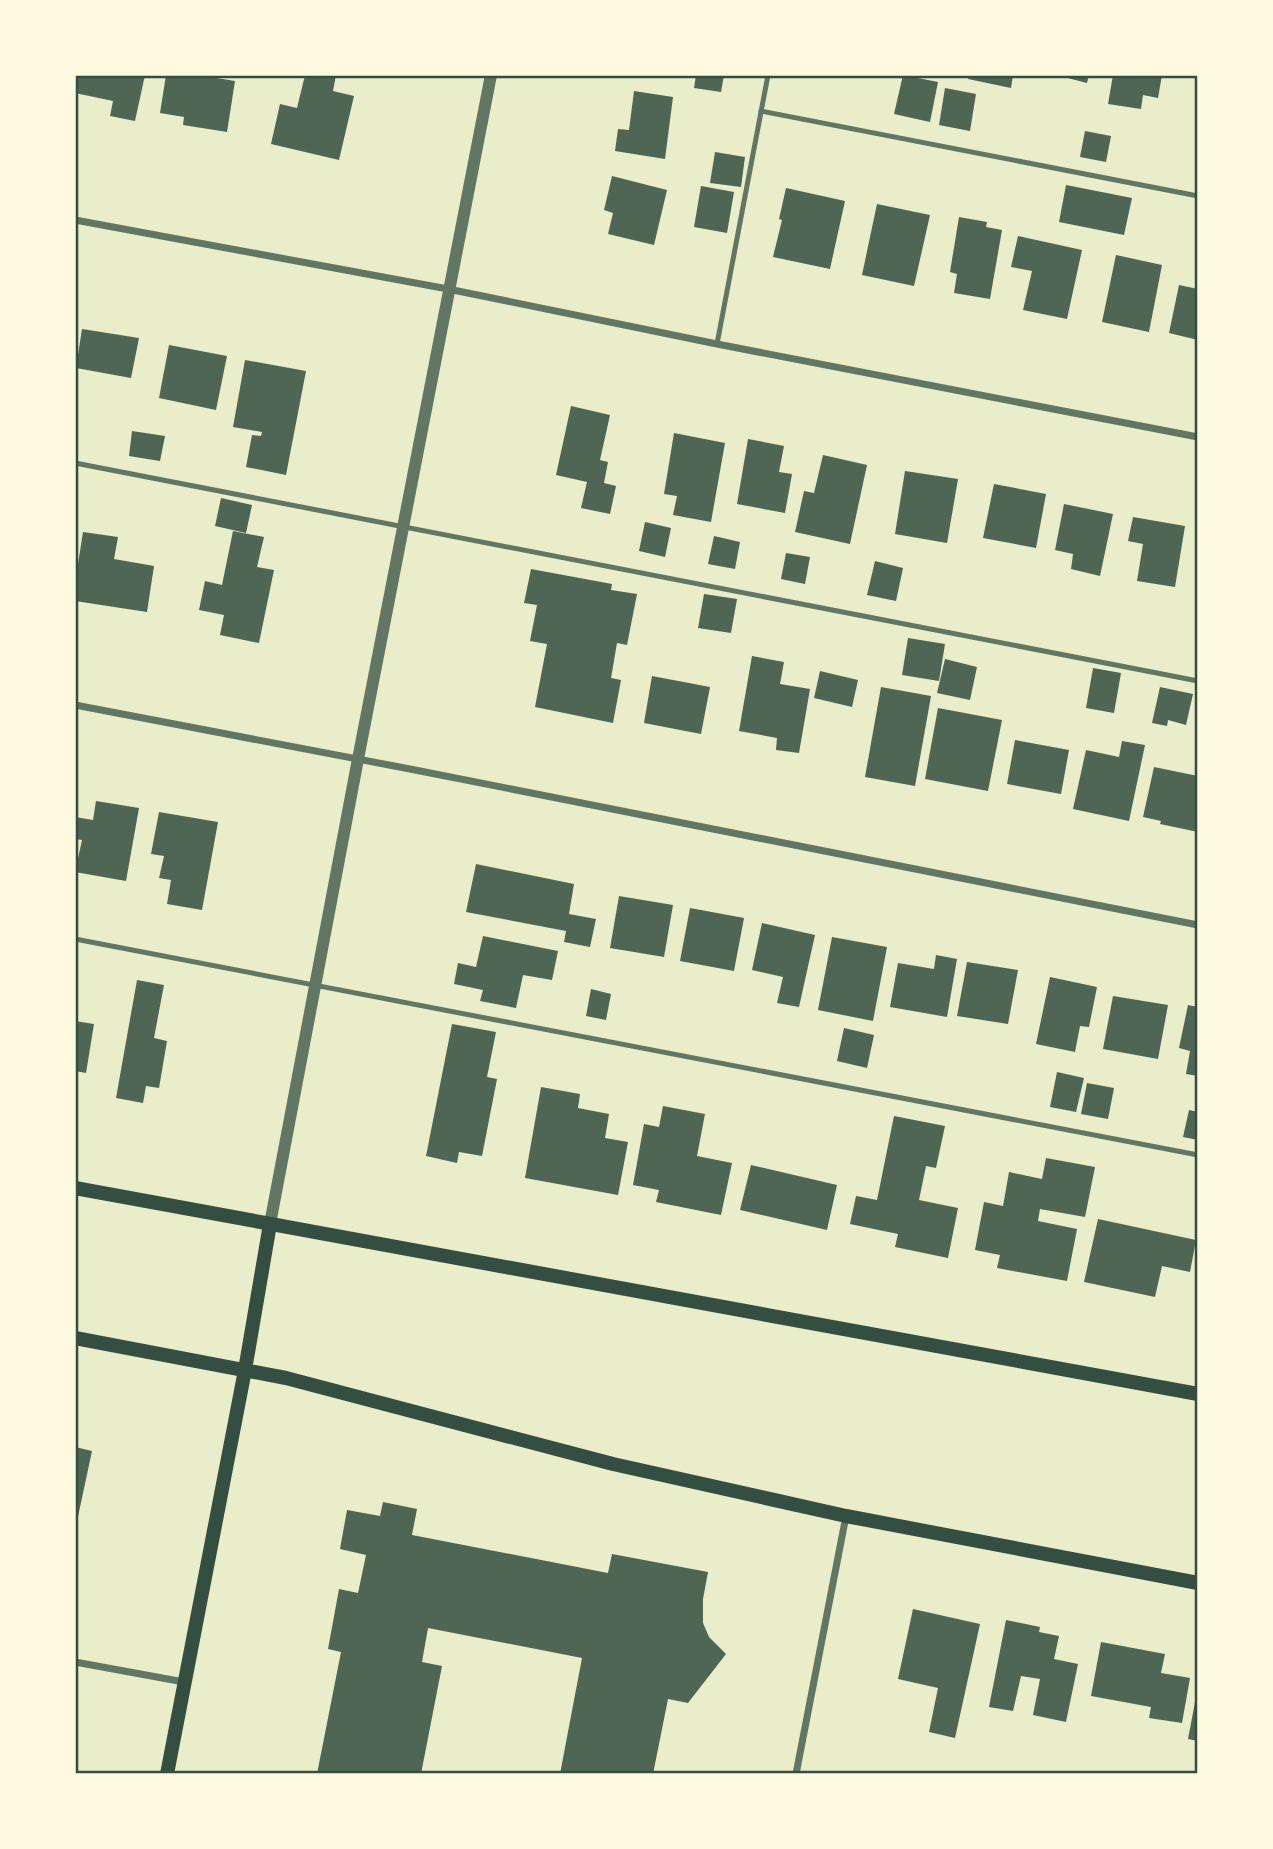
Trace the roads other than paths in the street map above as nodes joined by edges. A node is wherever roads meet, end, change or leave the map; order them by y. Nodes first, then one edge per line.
1 (491, 75) edge
2 (768, 75) edge
3 (761, 111) junction
4 (1198, 196) edge
5 (75, 220) edge
6 (448, 289) junction
7 (717, 344) junction
8 (1198, 437) edge
9 (75, 463) edge
10 (403, 525) junction
11 (1198, 681) edge
12 (75, 705) edge
13 (358, 759) junction
14 (1198, 925) edge
15 (75, 940) edge
16 (314, 986) junction
17 (1198, 1155) edge
18 (75, 1188) edge
19 (270, 1224) junction
20 (75, 1338) edge
21 (244, 1370) junction
22 (1198, 1394) edge
23 (846, 1517) junction
24 (1198, 1583) edge
25 (75, 1662) edge
26 (184, 1682) junction
27 (167, 1774) edge
28 (796, 1774) edge

1 - 6 street
2 - 3 lane
3 - 4 lane
3 - 7 lane
5 - 6 street
6 - 7 street
6 - 10 street
7 - 8 street
9 - 10 lane
10 - 11 lane
10 - 13 street
12 - 13 street
13 - 14 street
13 - 16 street
15 - 16 lane
16 - 17 lane
16 - 19 street
18 - 19 main road
19 - 21 main road
19 - 22 main road
20 - 21 main road
21 - 23 main road
21 - 26 main road
23 - 24 main road
23 - 28 street
25 - 26 street
26 - 27 main road

